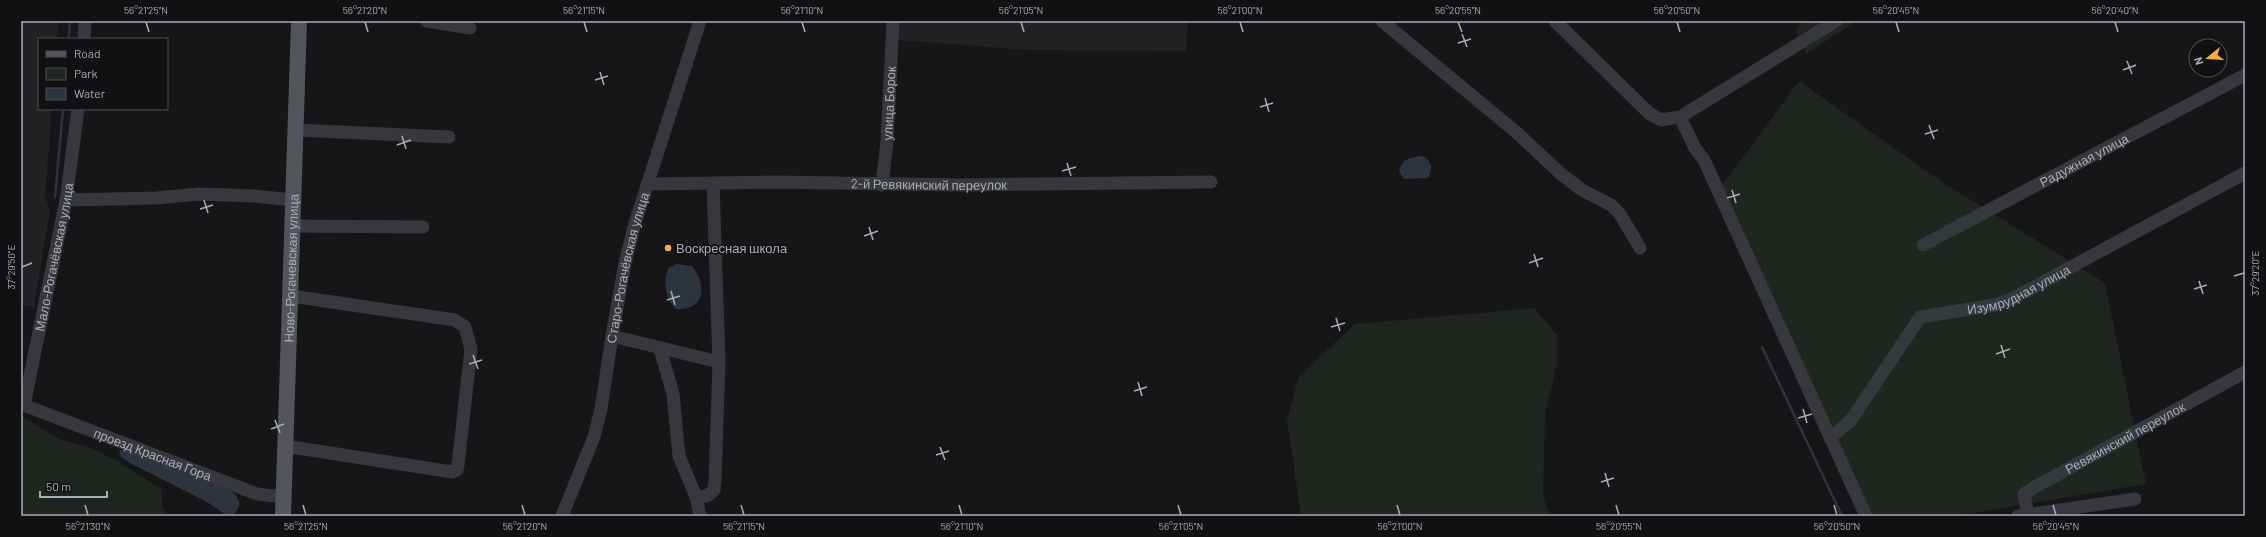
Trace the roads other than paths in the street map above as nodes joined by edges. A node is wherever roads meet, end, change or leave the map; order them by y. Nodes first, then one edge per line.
1 (85, 21) edge
2 (300, 21) edge
3 (427, 21) edge
4 (700, 21) edge
5 (893, 21) edge
6 (1382, 21) edge
7 (1555, 21) edge
8 (1836, 21) edge
9 (470, 28) dead end
10 (84, 38) edge
11 (2245, 75) edge
12 (78, 110) edge
13 (1680, 117) junction
14 (296, 130) junction
15 (449, 137) dead end
16 (2245, 173) edge
17 (1211, 182) dead end
18 (647, 184) junction
19 (713, 184) junction
20 (882, 185) junction
21 (66, 200) junction
22 (293, 200) junction
23 (293, 226) junction
24 (423, 227) dead end
25 (1923, 245) dead end
26 (1640, 248) dead end
27 (291, 296) junction
28 (612, 336) junction
29 (660, 349) junction
30 (719, 362) junction
31 (2245, 372) edge
32 (22, 404) edge
33 (1830, 438) junction
34 (285, 446) junction
35 (696, 496) junction
36 (284, 497) junction
37 (2135, 499) dead end
38 (2023, 515) edge
39 (283, 516) edge
40 (562, 516) edge
41 (700, 516) edge
42 (1866, 516) edge

1 - 10 street
2 - 14 main road, Ново-Рогачевская улица
3 - 9 street
4 - 18 street, Старо-Рогачёвская улица
5 - 20 street, улица Борок
6 - 26 street
7 - 13 street
8 - 13 street
11 - 25 street, Радужная улица
12 - 21 street, Мало-Рогачёвская улица
13 - 33 street
14 - 15 street
14 - 22 main road, Ново-Рогачевская улица
16 - 33 street, Изумрудная улица
17 - 20 street, 2-й Ревякинский переулок
18 - 19 street, 2-й Ревякинский переулок
18 - 28 street, Старо-Рогачёвская улица
19 - 20 street, 2-й Ревякинский переулок
19 - 30 street
21 - 22 street
21 - 32 street, Мало-Рогачёвская улица
22 - 23 main road, Ново-Рогачевская улица
23 - 24 street
23 - 27 main road, Ново-Рогачевская улица
27 - 34 main road, Ново-Рогачевская улица
27 - 34 street
28 - 29 street
28 - 40 street, Старо-Рогачёвская улица
29 - 30 street
29 - 35 street
30 - 35 street
31 - 38 street, Ревякинский переулок
32 - 36 street, проезд Красная Гора
33 - 42 street
34 - 36 main road, Ново-Рогачевская улица
35 - 41 street
36 - 39 main road, Ново-Рогачевская улица
37 - 38 street

